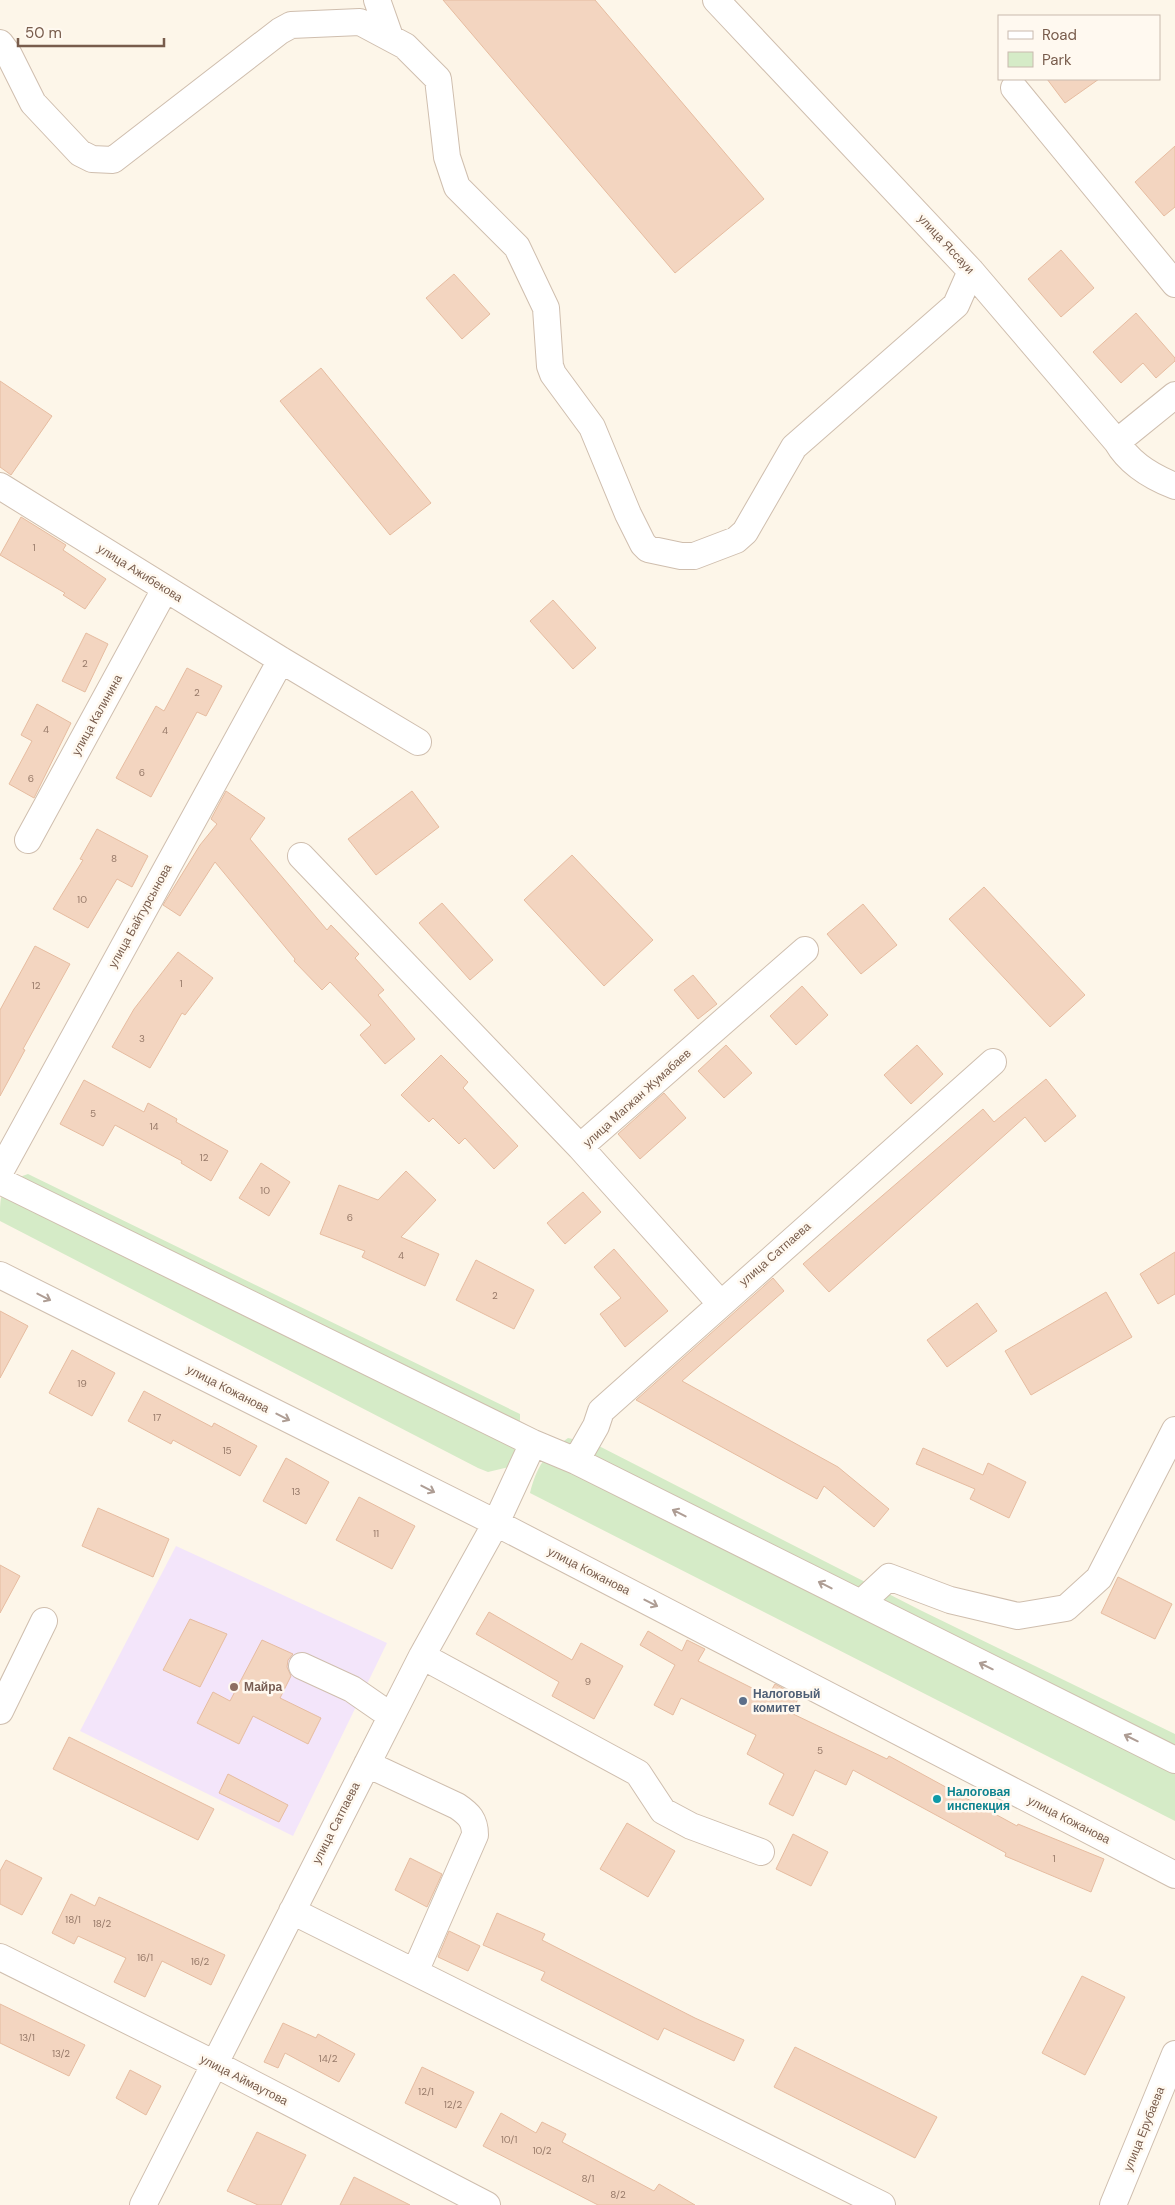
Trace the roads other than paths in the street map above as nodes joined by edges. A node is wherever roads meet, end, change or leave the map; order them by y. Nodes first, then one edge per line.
1 (377, 0) edge
2 (716, 0) edge
3 (390, 37) junction
4 (0, 42) edge
5 (1014, 88) dead end
6 (972, 271) junction
7 (1175, 284) edge
8 (1175, 395) edge
9 (1116, 442) junction
10 (1175, 486) edge
11 (1, 489) edge
12 (165, 589) junction
13 (281, 660) junction
14 (418, 742) dead end
15 (28, 840) dead end
16 (300, 856) dead end
17 (805, 950) dead end
18 (993, 1062) dead end
19 (580, 1147) junction
20 (0, 1172) edge
21 (0, 1182) edge
22 (0, 1275) edge
23 (720, 1303) junction
24 (1175, 1430) edge
25 (533, 1443) junction
26 (576, 1461) junction
27 (496, 1523) junction
28 (861, 1603) junction
29 (44, 1621) dead end
30 (422, 1656) junction
31 (302, 1666) dead end
32 (0, 1711) edge
33 (391, 1716) junction
34 (1175, 1760) edge
35 (366, 1764) junction
36 (761, 1852) dead end
37 (1175, 1875) edge
38 (292, 1911) junction
39 (0, 1957) edge
40 (415, 1972) junction
41 (1175, 2054) edge
42 (215, 2064) junction
43 (143, 2205) edge
44 (487, 2205) edge
45 (882, 2205) edge
46 (1113, 2205) edge

1 - 3 street
2 - 6 street, улица Яссауи
3 - 4 street
3 - 6 street
5 - 7 street
6 - 9 street, улица Яссауи
8 - 9 street
9 - 10 street, улица Яссауи
11 - 12 street, улица Ажибекова
12 - 13 street, улица Ажибекова
12 - 15 street, улица Калинина
13 - 14 street, улица Ажибекова
13 - 20 street, улица Байтурсынова
16 - 19 street
17 - 19 street, улица Магжан Жумабаев
18 - 23 street, улица Сатпаева
19 - 23 street, улица Магжан Жумабаев
21 - 25 street
22 -> 27 street, улица Кожанова
23 - 26 street, улица Сатпаева
24 - 28 street
25 - 26 street
25 - 27 street, улица Сатпаева
28 -> 26 street
27 - 30 street, улица Сатпаева
27 -> 37 street, улица Кожанова
34 -> 28 street
29 - 32 street
30 - 33 street, улица Сатпаева
30 - 36 street
31 - 33 street
33 - 35 street, улица Сатпаева
35 - 38 street, улица Сатпаева
35 - 40 street
38 - 40 street
38 - 42 street, улица Сатпаева
39 - 42 street, улица Аймаутова
40 - 45 street
41 - 46 street, улица Ерубаева
42 - 43 street, улица Сатпаева
42 - 44 street, улица Аймаутова

